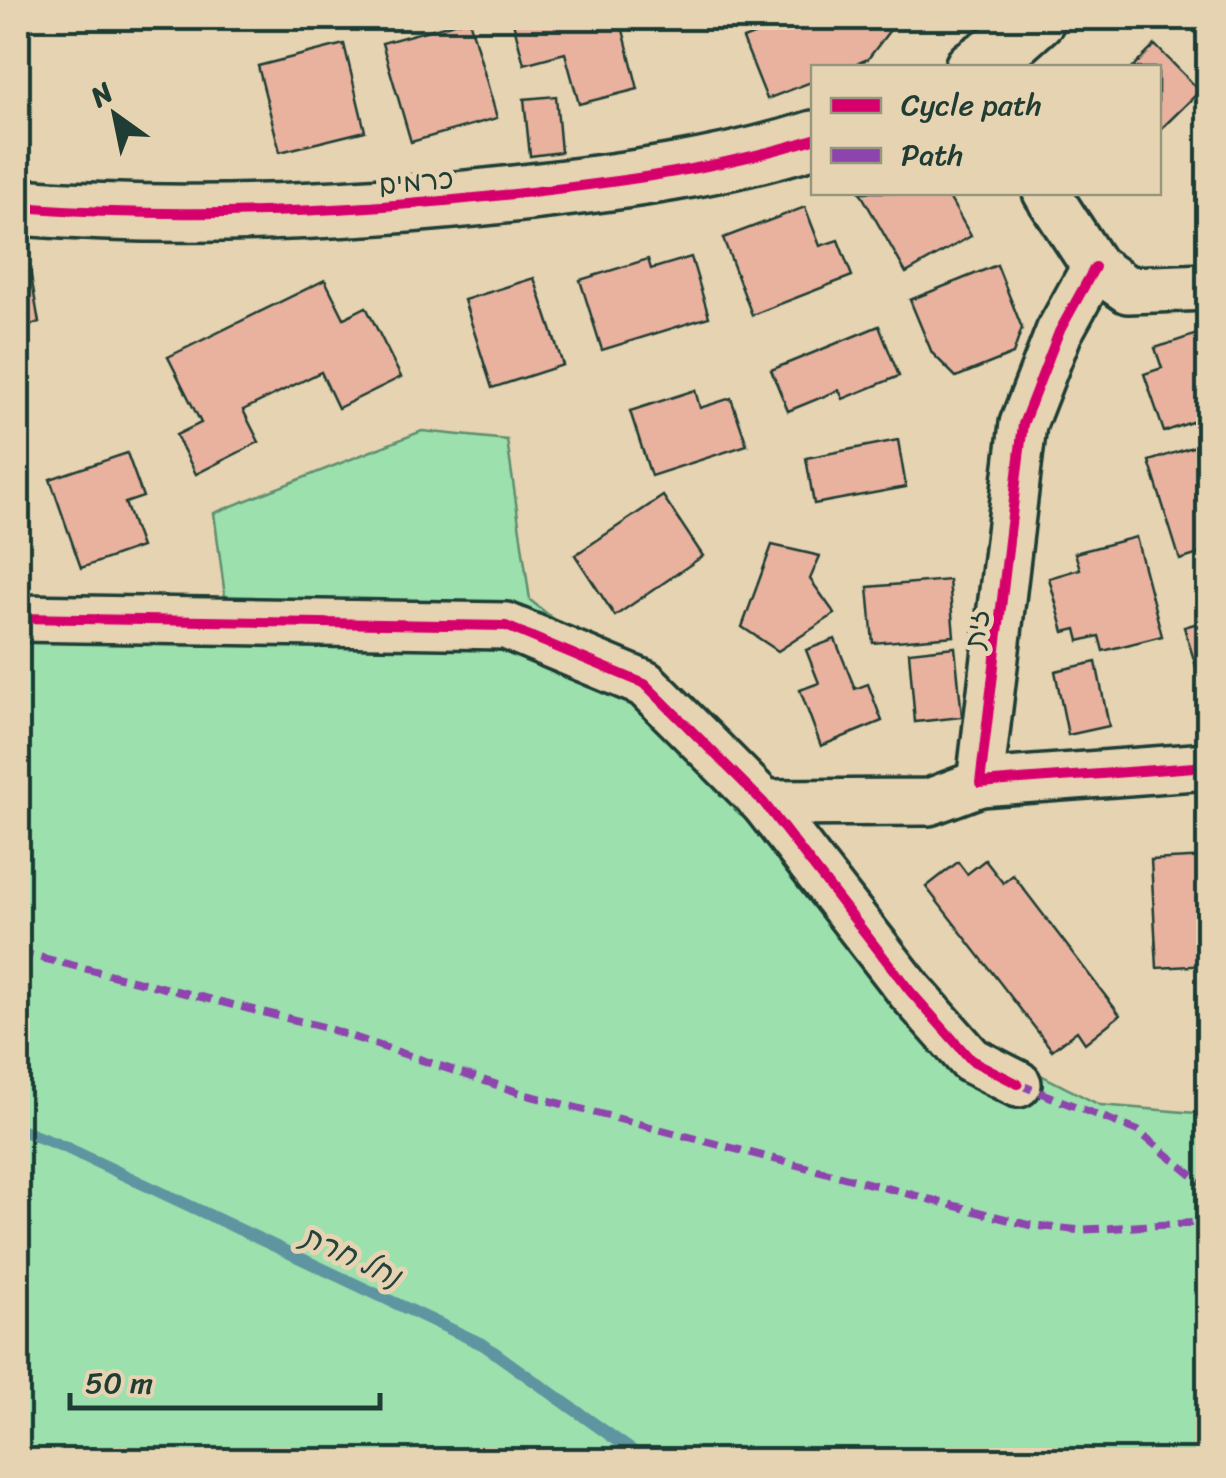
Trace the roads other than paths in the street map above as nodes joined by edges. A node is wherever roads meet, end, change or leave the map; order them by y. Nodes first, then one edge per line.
1 (1037, 18) edge
2 (977, 65) edge
3 (811, 140) edge
4 (1048, 195) edge
5 (18, 208) edge
6 (1095, 267) junction
7 (1208, 287) edge
8 (18, 618) edge
9 (1208, 766) edge
10 (980, 784) junction
11 (764, 803) junction
12 (1018, 1084) dead end

1 - 2 street
3 - 5 street, כרמים
4 - 6 street
6 - 7 street
6 - 10 street, זית
8 - 11 street
9 - 10 street
10 - 11 street
11 - 12 street

